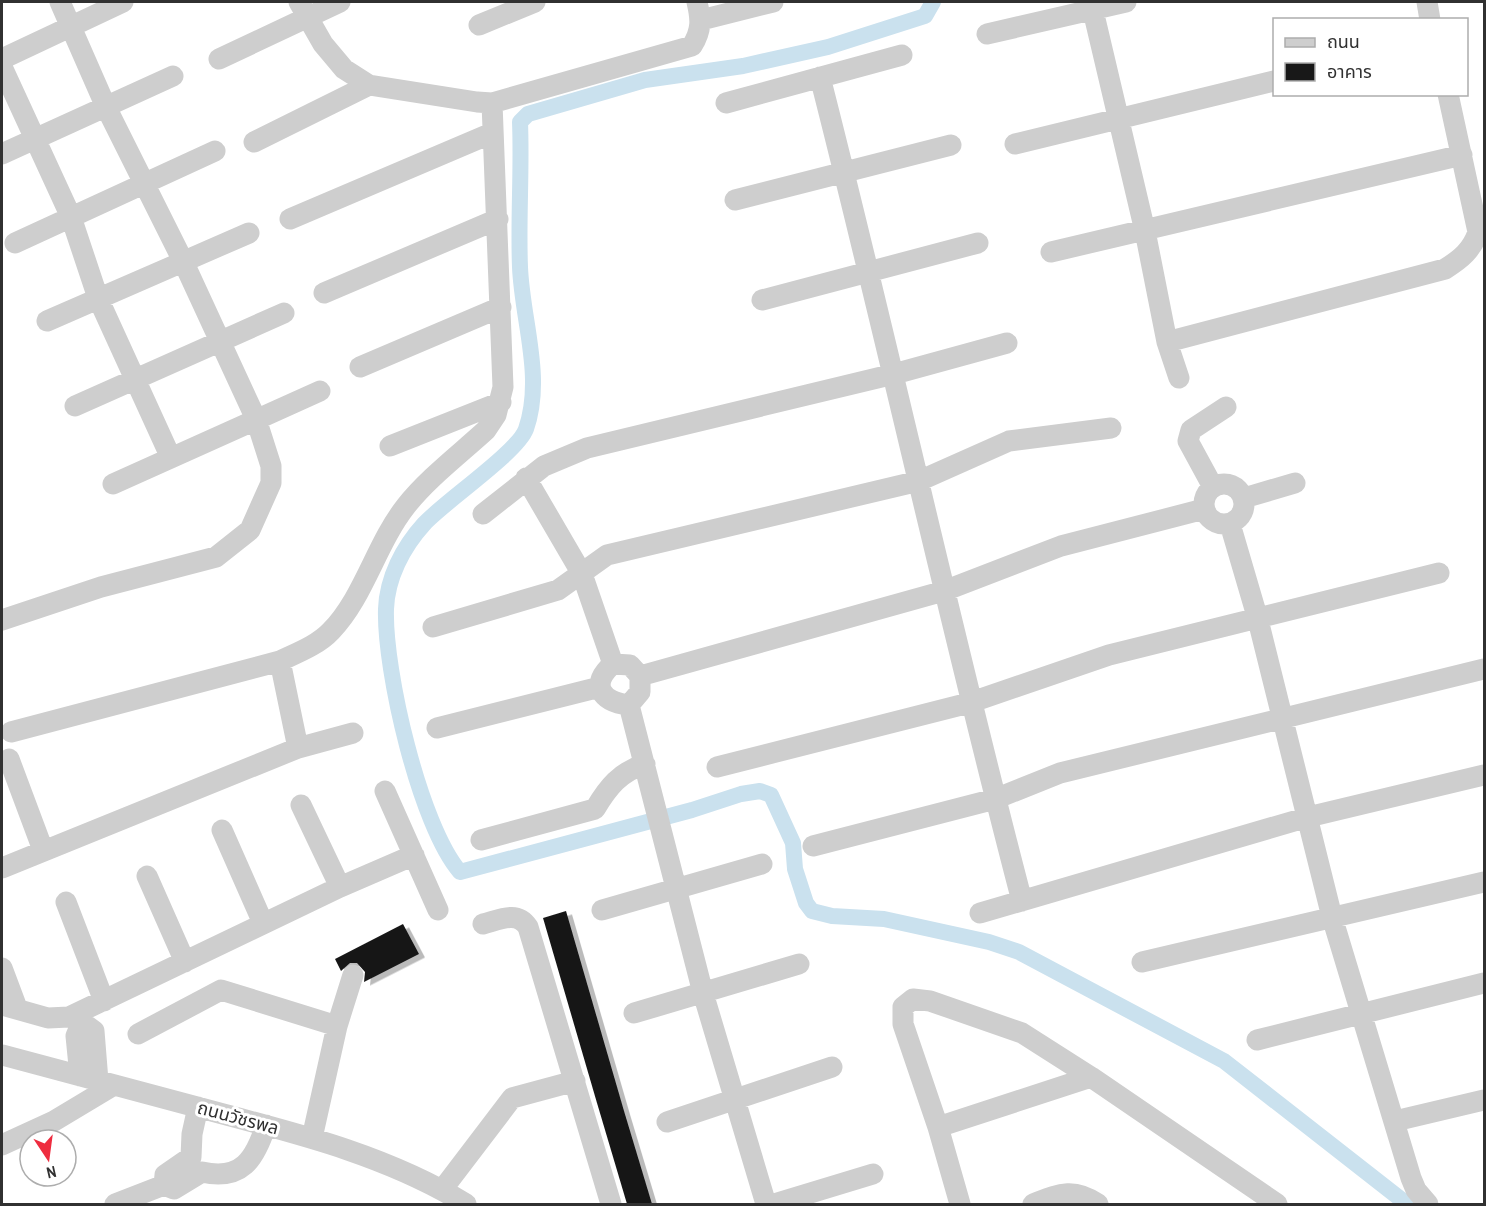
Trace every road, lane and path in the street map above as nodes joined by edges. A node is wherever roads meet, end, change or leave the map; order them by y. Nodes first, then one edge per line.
1 (60, 2) edge
2 (123, 2) edge
3 (340, 2) edge
4 (535, 2) edge
5 (773, 2) edge
6 (1126, 2) edge
7 (1427, 2) edge
8 (1092, 6) edge
9 (303, 9) edge
10 (699, 11) edge
11 (1430, 18) edge
12 (479, 25) dead end
13 (71, 27) junction
14 (987, 34) dead end
15 (902, 55) dead end
16 (2, 58) edge
17 (219, 59) dead end
18 (2, 68) edge
19 (173, 76) dead end
20 (820, 77) junction
21 (1273, 82) edge
22 (369, 85) junction
23 (1448, 96) edge
24 (492, 103) junction
25 (726, 103) dead end
26 (106, 107) junction
27 (1119, 120) junction
28 (492, 133) junction
29 (35, 139) junction
30 (254, 142) dead end
31 (1015, 144) dead end
32 (951, 145) dead end
33 (215, 150) dead end
34 (2, 154) edge
35 (1462, 155) junction
36 (844, 173) junction
37 (144, 183) junction
38 (735, 200) dead end
39 (71, 217) junction
40 (290, 219) dead end
41 (498, 219) junction
42 (1145, 231) junction
43 (249, 233) dead end
44 (15, 243) dead end
45 (978, 243) dead end
46 (1051, 252) dead end
47 (183, 261) junction
48 (868, 273) junction
49 (324, 293) dead end
50 (98, 298) junction
51 (762, 300) dead end
52 (501, 307) junction
53 (284, 313) dead end
54 (47, 321) dead end
55 (220, 341) junction
56 (1167, 342) junction
57 (1007, 343) dead end
58 (360, 367) dead end
59 (894, 374) junction
60 (1179, 378) dead end
61 (135, 379) junction
62 (320, 391) dead end
63 (501, 402) junction
64 (75, 406) dead end
65 (1226, 407) dead end
66 (256, 419) junction
67 (1111, 428) dead end
68 (390, 446) dead end
69 (171, 458) junction
70 (526, 478) junction
71 (919, 481) junction
72 (1295, 483) dead end
73 (113, 484) dead end
74 (1213, 487) junction
75 (1244, 498) junction
76 (1204, 509) junction
77 (483, 514) dead end
78 (1230, 524) junction
79 (1439, 573) dead end
80 (582, 574) junction
81 (944, 591) junction
82 (1257, 616) junction
83 (2, 620) edge
84 (433, 627) dead end
85 (280, 661) junction
86 (614, 664) junction
87 (1485, 669) edge
88 (640, 676) junction
89 (600, 687) junction
90 (969, 703) junction
91 (629, 705) junction
92 (1282, 719) junction
93 (437, 728) dead end
94 (6, 730) edge
95 (353, 733) dead end
96 (298, 748) junction
97 (645, 764) junction
98 (717, 767) dead end
99 (7, 769) edge
100 (1485, 775) edge
101 (386, 791) dead end
102 (995, 799) junction
103 (301, 805) dead end
104 (1308, 817) junction
105 (222, 830) dead end
106 (481, 840) dead end
107 (813, 846) dead end
108 (43, 850) junction
109 (414, 855) junction
110 (762, 864) dead end
111 (2, 868) edge
112 (147, 876) dead end
113 (1485, 882) edge
114 (340, 887) junction
115 (677, 888) junction
116 (1022, 901) junction
117 (66, 902) dead end
118 (438, 910) dead end
119 (602, 910) dead end
120 (980, 913) dead end
121 (1332, 917) junction
122 (262, 923) junction
123 (483, 924) dead end
124 (185, 962) junction
125 (1142, 962) dead end
126 (799, 964) dead end
127 (2, 968) edge
128 (353, 975) dead end
129 (1485, 983) edge
130 (703, 993) junction
131 (104, 1001) junction
132 (9, 1006) edge
133 (634, 1013) dead end
134 (1360, 1014) junction
135 (82, 1017) junction
136 (337, 1026) junction
137 (138, 1034) dead end
138 (1257, 1040) dead end
139 (2, 1055) edge
140 (832, 1067) dead end
141 (1091, 1077) junction
142 (576, 1080) junction
143 (97, 1081) junction
144 (734, 1099) junction
145 (1485, 1100) edge
146 (198, 1107) junction
147 (1395, 1121) junction
148 (667, 1122) dead end
149 (266, 1125) junction
150 (938, 1126) junction
151 (312, 1138) junction
152 (2, 1145) edge
153 (196, 1165) junction
154 (873, 1174) dead end
155 (442, 1190) junction
156 (115, 1204) edge
157 (466, 1204) edge
158 (612, 1204) edge
159 (766, 1204) edge
160 (774, 1204) edge
161 (960, 1204) edge
162 (1033, 1204) edge
163 (1098, 1204) edge
164 (1277, 1204) edge
165 (1428, 1204) edge

1 - 13 street
2 - 13 street
3 - 9 street
4 - 12 street
5 - 10 street
6 - 8 street
7 - 11 street
8 - 14 street
8 - 27 street
9 - 17 street
9 - 22 street
10 - 24 street
13 - 16 street
13 - 26 street
15 - 20 street
18 - 29 street
19 - 26 street
20 - 25 street
20 - 36 street
21 - 27 street
22 - 24 street
22 - 30 street
23 - 35 street
24 - 28 street
26 - 29 street
26 - 37 street
27 - 31 street
27 - 42 street
28 - 40 street
28 - 41 street
29 - 34 street
29 - 39 street
32 - 36 street
33 - 37 street
35 - 42 street
35 - 56 street
36 - 38 street
36 - 48 street
37 - 39 street
37 - 47 street
39 - 44 street
39 - 50 street
41 - 49 street
41 - 52 street
42 - 46 street
42 - 56 street
43 - 47 street
45 - 48 street
47 - 50 street
47 - 55 street
48 - 51 street
48 - 59 street
50 - 54 street
50 - 61 street
52 - 58 street
52 - 63 street
53 - 55 street
55 - 61 street
55 - 66 street
56 - 60 street
57 - 59 street
59 - 70 street
59 - 71 street
61 - 64 street
61 - 69 street
62 - 66 street
63 - 68 street
63 - 85 street
65 - 74 street
66 - 69 street
66 - 83 street
67 - 71 street
69 - 73 street
70 - 77 street
70 - 80 street
71 - 80 street
71 - 81 street
72 - 75 street
74 - 75 street
74 - 76 street
75 - 78 street
76 - 78 street
76 - 81 street
78 - 82 street
79 - 82 street
80 - 84 street
80 - 86 street
81 - 88 street
81 - 90 street
82 - 90 street
82 - 92 street
85 - 94 street
85 - 96 street
86 - 88 street
86 - 89 street
87 - 92 street
88 - 91 street
89 - 91 street
89 - 93 street
90 - 98 street
90 - 102 street
91 - 97 street
92 - 102 street
92 - 104 street
94 - 99 street
95 - 96 street
96 - 108 street
97 - 106 street
97 - 115 street
99 - 108 street
100 - 104 street
101 - 109 street
102 - 107 street
102 - 116 street
103 - 114 street
104 - 116 street
104 - 121 street
105 - 122 street
108 - 111 street
109 - 114 street
109 - 118 street
110 - 115 street
112 - 124 street
113 - 121 street
114 - 122 street
115 - 119 street
115 - 130 street
116 - 120 street
117 - 131 street
121 - 125 street
121 - 134 street
122 - 124 street
123 - 142 street
124 - 131 street
126 - 130 street
127 - 132 street
128 - 136 street
129 - 134 street
130 - 133 street
130 - 144 street
131 - 135 street
132 - 135 street
134 - 138 street
134 - 147 street
135 - 143 street
136 - 137 street
136 - 151 street
139 - 143 street, ถนนวัชรพล
140 - 144 street
141 - 150 street
141 - 150 street
141 - 164 street
142 - 155 street
142 - 158 street
143 - 146 street, ถนนวัชรพล
143 - 152 street
144 - 148 street
144 - 159 street
145 - 147 street
146 - 149 street, ถนนวัชรพล
146 - 153 street
147 - 165 street
149 - 151 street, ถนนวัชรพล
149 - 153 street
150 - 161 street
151 - 155 street, ถนนวัชรพล
153 - 156 street
154 - 160 street
155 - 157 street, ถนนวัชรพล
162 - 163 street

